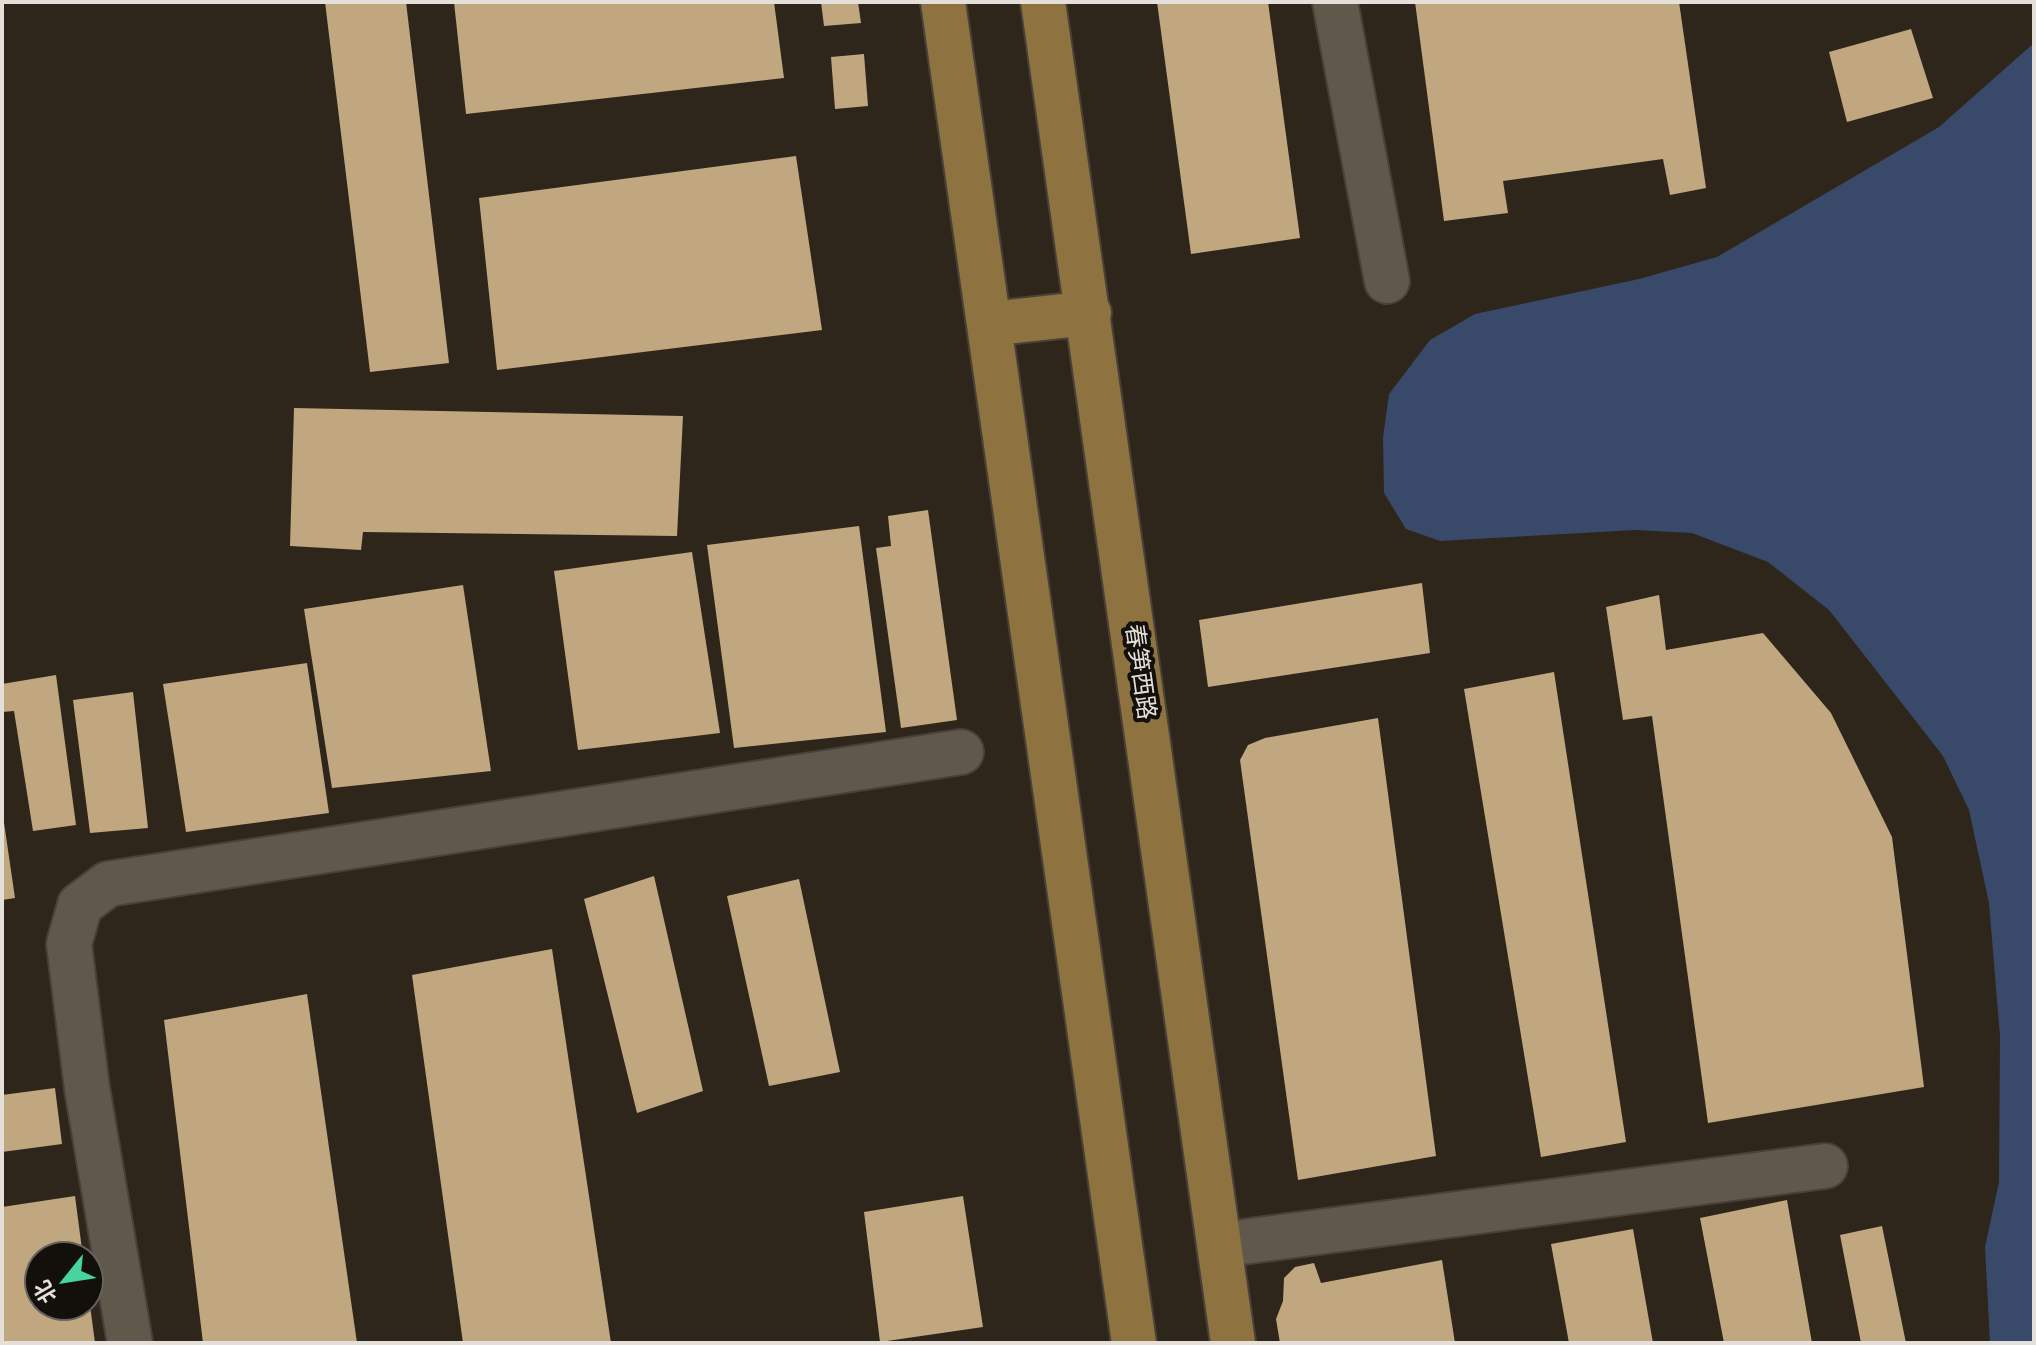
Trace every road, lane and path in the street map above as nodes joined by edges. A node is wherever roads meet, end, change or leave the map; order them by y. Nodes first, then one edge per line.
1 (943, 2) edge
2 (1043, 2) edge
3 (1335, 2) edge
4 (1387, 281) dead end
5 (1089, 313) junction
6 (989, 324) junction
7 (961, 752) dead end
8 (1825, 1166) dead end
9 (1219, 1245) junction
10 (130, 1343) edge
11 (1134, 1343) edge
12 (1233, 1343) edge

1 - 6 main road
2 - 5 main road, 春笋西路
3 - 4 street
5 - 6 main road
5 - 9 main road, 春笋西路
6 - 11 main road
7 - 10 street
8 - 9 street
9 - 12 main road, 春笋西路

